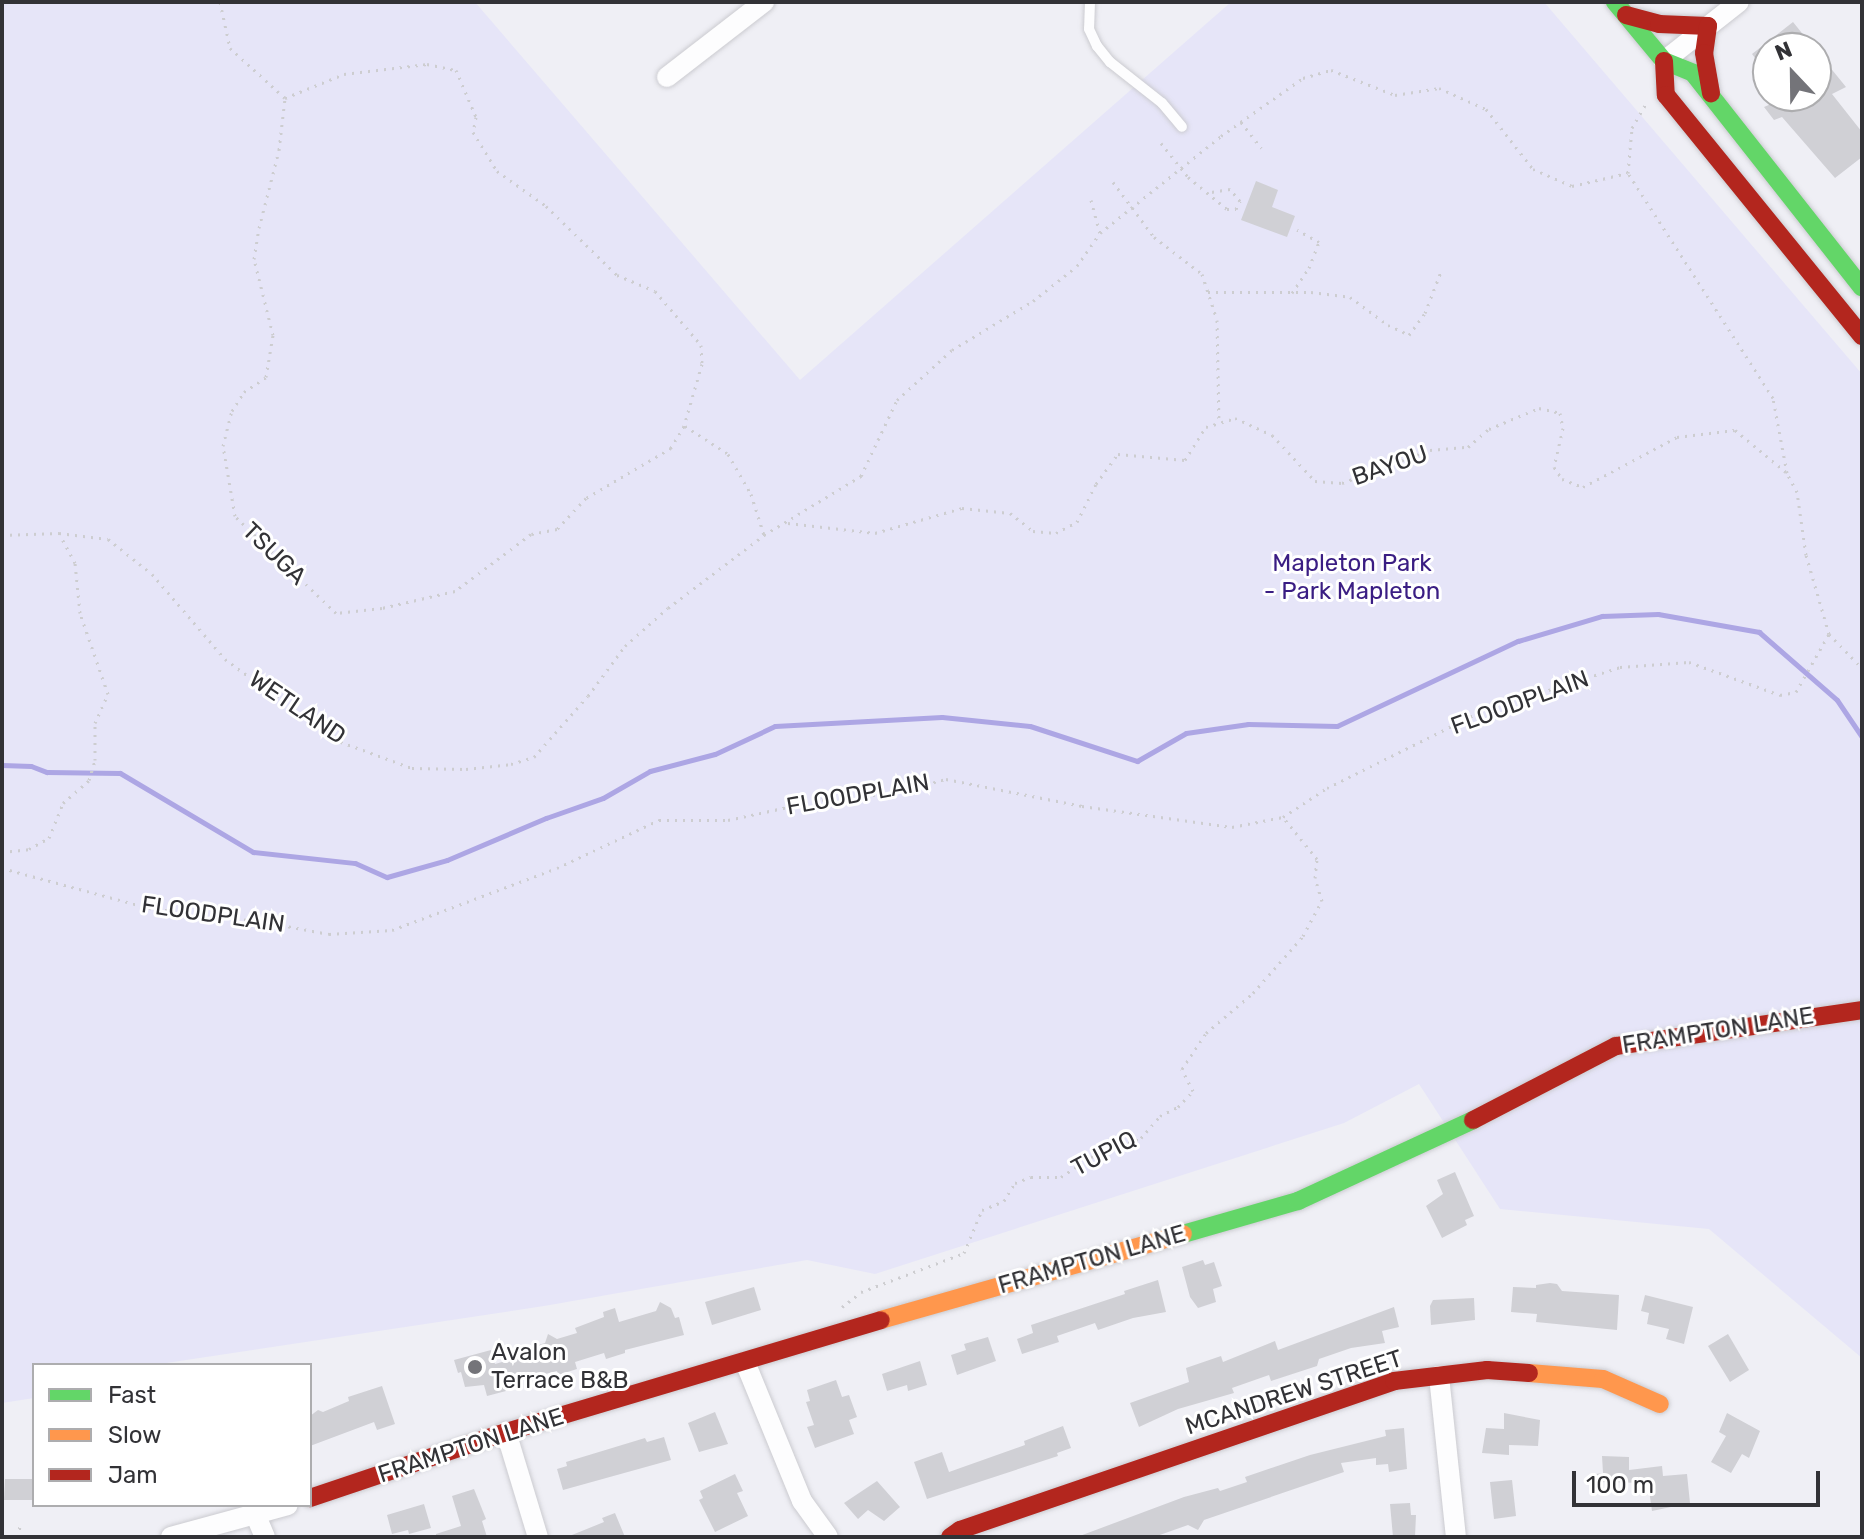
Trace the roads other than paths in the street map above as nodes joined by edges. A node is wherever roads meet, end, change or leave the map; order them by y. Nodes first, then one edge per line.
1 (764, 2) edge
2 (1090, 2) edge
3 (1739, 2) edge
4 (1621, 9) edge
5 (1708, 26) junction
6 (1664, 61) junction
7 (667, 77) dead end
8 (1716, 104) junction
9 (1182, 127) dead end
10 (1790, 248) junction
11 (1857, 264) edge
12 (1862, 288) edge
13 (1862, 336) edge
14 (1862, 1010) edge
15 (745, 1362) junction
16 (1439, 1376) junction
17 (1660, 1404) dead end
18 (506, 1432) junction
19 (312, 1497) edge
20 (282, 1507) edge
21 (256, 1516) junction
22 (171, 1537) edge
23 (265, 1537) edge
24 (538, 1537) edge
25 (828, 1537) edge
26 (950, 1537) edge
27 (1456, 1537) edge

1 - 7 street
2 - 9 lane
3 - 5 street
4 - 5 street
4 - 6 street
5 - 6 street
5 - 8 street
6 - 8 street
6 - 10 street
8 - 11 street
10 - 11 street
10 - 13 street
11 - 12 street
14 - 15 street, FRAMPTON LANE
15 - 18 street, FRAMPTON LANE
15 - 25 street
16 - 17 street, MCANDREW STREET
16 - 26 street, MCANDREW STREET
16 - 27 street
18 - 19 street, FRAMPTON LANE
18 - 24 street
20 - 21 street
21 - 22 street
21 - 23 street

